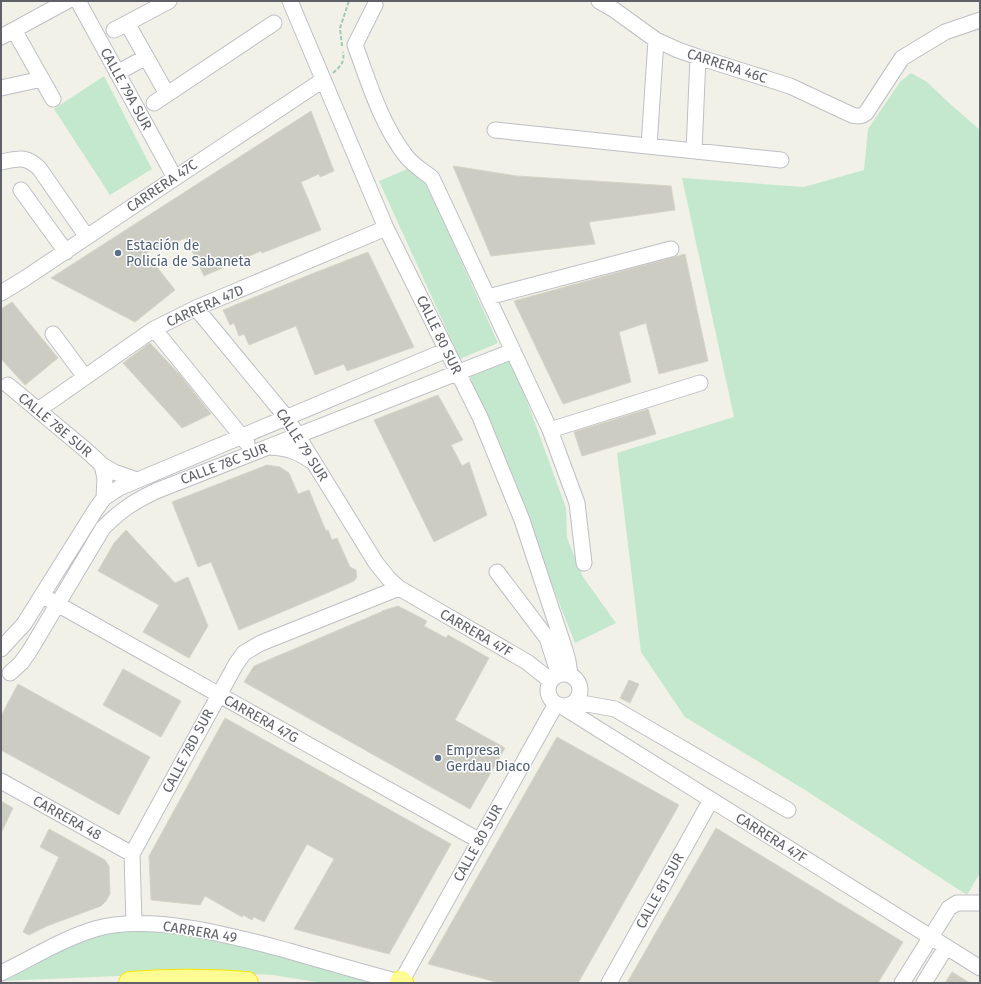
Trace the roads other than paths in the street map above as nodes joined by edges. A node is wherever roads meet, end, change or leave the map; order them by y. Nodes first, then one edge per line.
1 (67, 1) edge
2 (78, 1) edge
3 (169, 1) edge
4 (290, 1) edge
5 (599, 1) edge
6 (375, 5) dead end
7 (980, 20) edge
8 (274, 23) dead end
9 (8, 34) edge
10 (656, 40) junction
11 (146, 57) junction
12 (698, 58) junction
13 (117, 73) junction
14 (42, 79) junction
15 (323, 80) junction
16 (1, 88) edge
17 (167, 94) junction
18 (53, 99) dead end
19 (154, 103) dead end
20 (494, 130) dead end
21 (650, 146) junction
22 (694, 151) junction
23 (781, 160) dead end
24 (1, 162) edge
25 (175, 178) junction
26 (21, 190) dead end
27 (386, 228) junction
28 (87, 237) junction
29 (671, 249) dead end
30 (66, 252) junction
31 (1, 293) edge
32 (488, 297) junction
33 (196, 308) junction
34 (154, 329) junction
35 (53, 334) dead end
36 (447, 350) junction
37 (513, 351) junction
38 (458, 372) junction
39 (85, 377) junction
40 (700, 383) dead end
41 (8, 385) dead end
42 (38, 410) junction
43 (286, 417) junction
44 (550, 430) junction
45 (298, 435) junction
46 (241, 436) junction
47 (261, 450) junction
48 (315, 464) junction
49 (102, 465) junction
50 (137, 480) junction
51 (104, 498) junction
52 (584, 563) dead end
53 (497, 572) dead end
54 (399, 588) junction
55 (42, 596) junction
56 (58, 605) junction
57 (1, 649) edge
58 (10, 673) dead end
59 (560, 677) junction
60 (219, 695) junction
61 (565, 704) junction
62 (1, 781) edge
63 (711, 800) junction
64 (788, 810) dead end
65 (480, 841) junction
66 (132, 854) junction
67 (980, 903) edge
68 (134, 923) junction
69 (931, 938) junction
70 (946, 947) junction
71 (980, 968) edge
72 (3, 970) edge
73 (130, 983) edge
74 (247, 983) edge
75 (402, 983) edge
76 (609, 983) edge
77 (902, 983) edge
78 (924, 983) edge

1 - 9 street
2 - 13 street, CALLE 79A SUR
3 - 11 street
4 - 15 street, CALLE 80 SUR
5 - 10 street, CARRERA 46C
6 - 32 street
7 - 12 street, CARRERA 46C
8 - 17 street
9 - 14 street
10 - 12 street, CARRERA 46C
10 - 21 street
11 - 13 street
11 - 17 street
12 - 22 street
13 - 25 street, CALLE 79A SUR
14 - 16 street
14 - 18 street
15 - 25 street, CARRERA 47C
15 - 27 street, CALLE 80 SUR
17 - 19 street
20 - 21 street
21 - 22 street
22 - 23 street
24 - 28 street
25 - 28 street, CARRERA 47C
26 - 30 street
27 - 33 street, CARRERA 47D
27 - 36 street, CALLE 80 SUR
28 - 30 street, CARRERA 47C
29 - 32 street
30 - 31 street, CARRERA 47C
32 - 37 street
33 - 34 street, CARRERA 47D
33 - 43 street, CALLE 79 SUR
34 - 39 street, CARRERA 47D
34 - 46 street
35 - 39 street
36 - 38 street, CALLE 80 SUR
36 - 43 street, CALLE 78C SUR
37 - 38 street, CALLE 78C SUR
37 - 44 street
38 - 45 street, CALLE 78C SUR
38 - 59 street, CALLE 80 SUR
39 - 42 street, CARRERA 47D
40 - 44 street
41 - 42 street, CALLE 78E SUR
42 - 49 street, CALLE 78E SUR
43 - 45 street, CALLE 79 SUR
43 - 46 street, CALLE 78C SUR
44 - 52 street
45 - 47 street, CALLE 78C SUR
45 - 48 street, CALLE 79 SUR
46 - 47 street
46 - 50 street, CALLE 78C SUR
47 - 48 street
47 - 56 street, CALLE 78C SUR
48 - 54 street, CALLE 79 SUR
49 - 50 street, CALLE 78E SUR
49 - 51 street, CALLE 78E SUR
50 - 51 street, CALLE 78C SUR
51 - 55 street, CALLE 78C SUR
53 - 59 street
54 - 59 street, CARRERA 47F
54 - 60 street, CALLE 78D SUR
55 - 56 street, CARRERA 47G
55 - 57 street, CALLE 78C SUR
56 - 58 street, CALLE 78C SUR
56 - 60 street, CARRERA 47G
59 - 61 street
59 - 61 street
60 - 65 street, CARRERA 47G
60 - 66 street, CALLE 78D SUR
61 - 63 street, CARRERA 47F
61 - 64 street
61 - 65 street, CALLE 80 SUR
62 - 66 street, CARRERA 48
63 - 69 street, CARRERA 47F
63 - 76 street, CALLE 81 SUR
65 - 75 street, CALLE 80 SUR
66 - 68 street
67 - 69 street
68 - 72 street, CARRERA 49
68 - 75 street, CARRERA 49
69 - 70 street, CARRERA 47F
69 - 77 street
70 - 71 street, CARRERA 47F
70 - 78 street
73 - 74 highway

